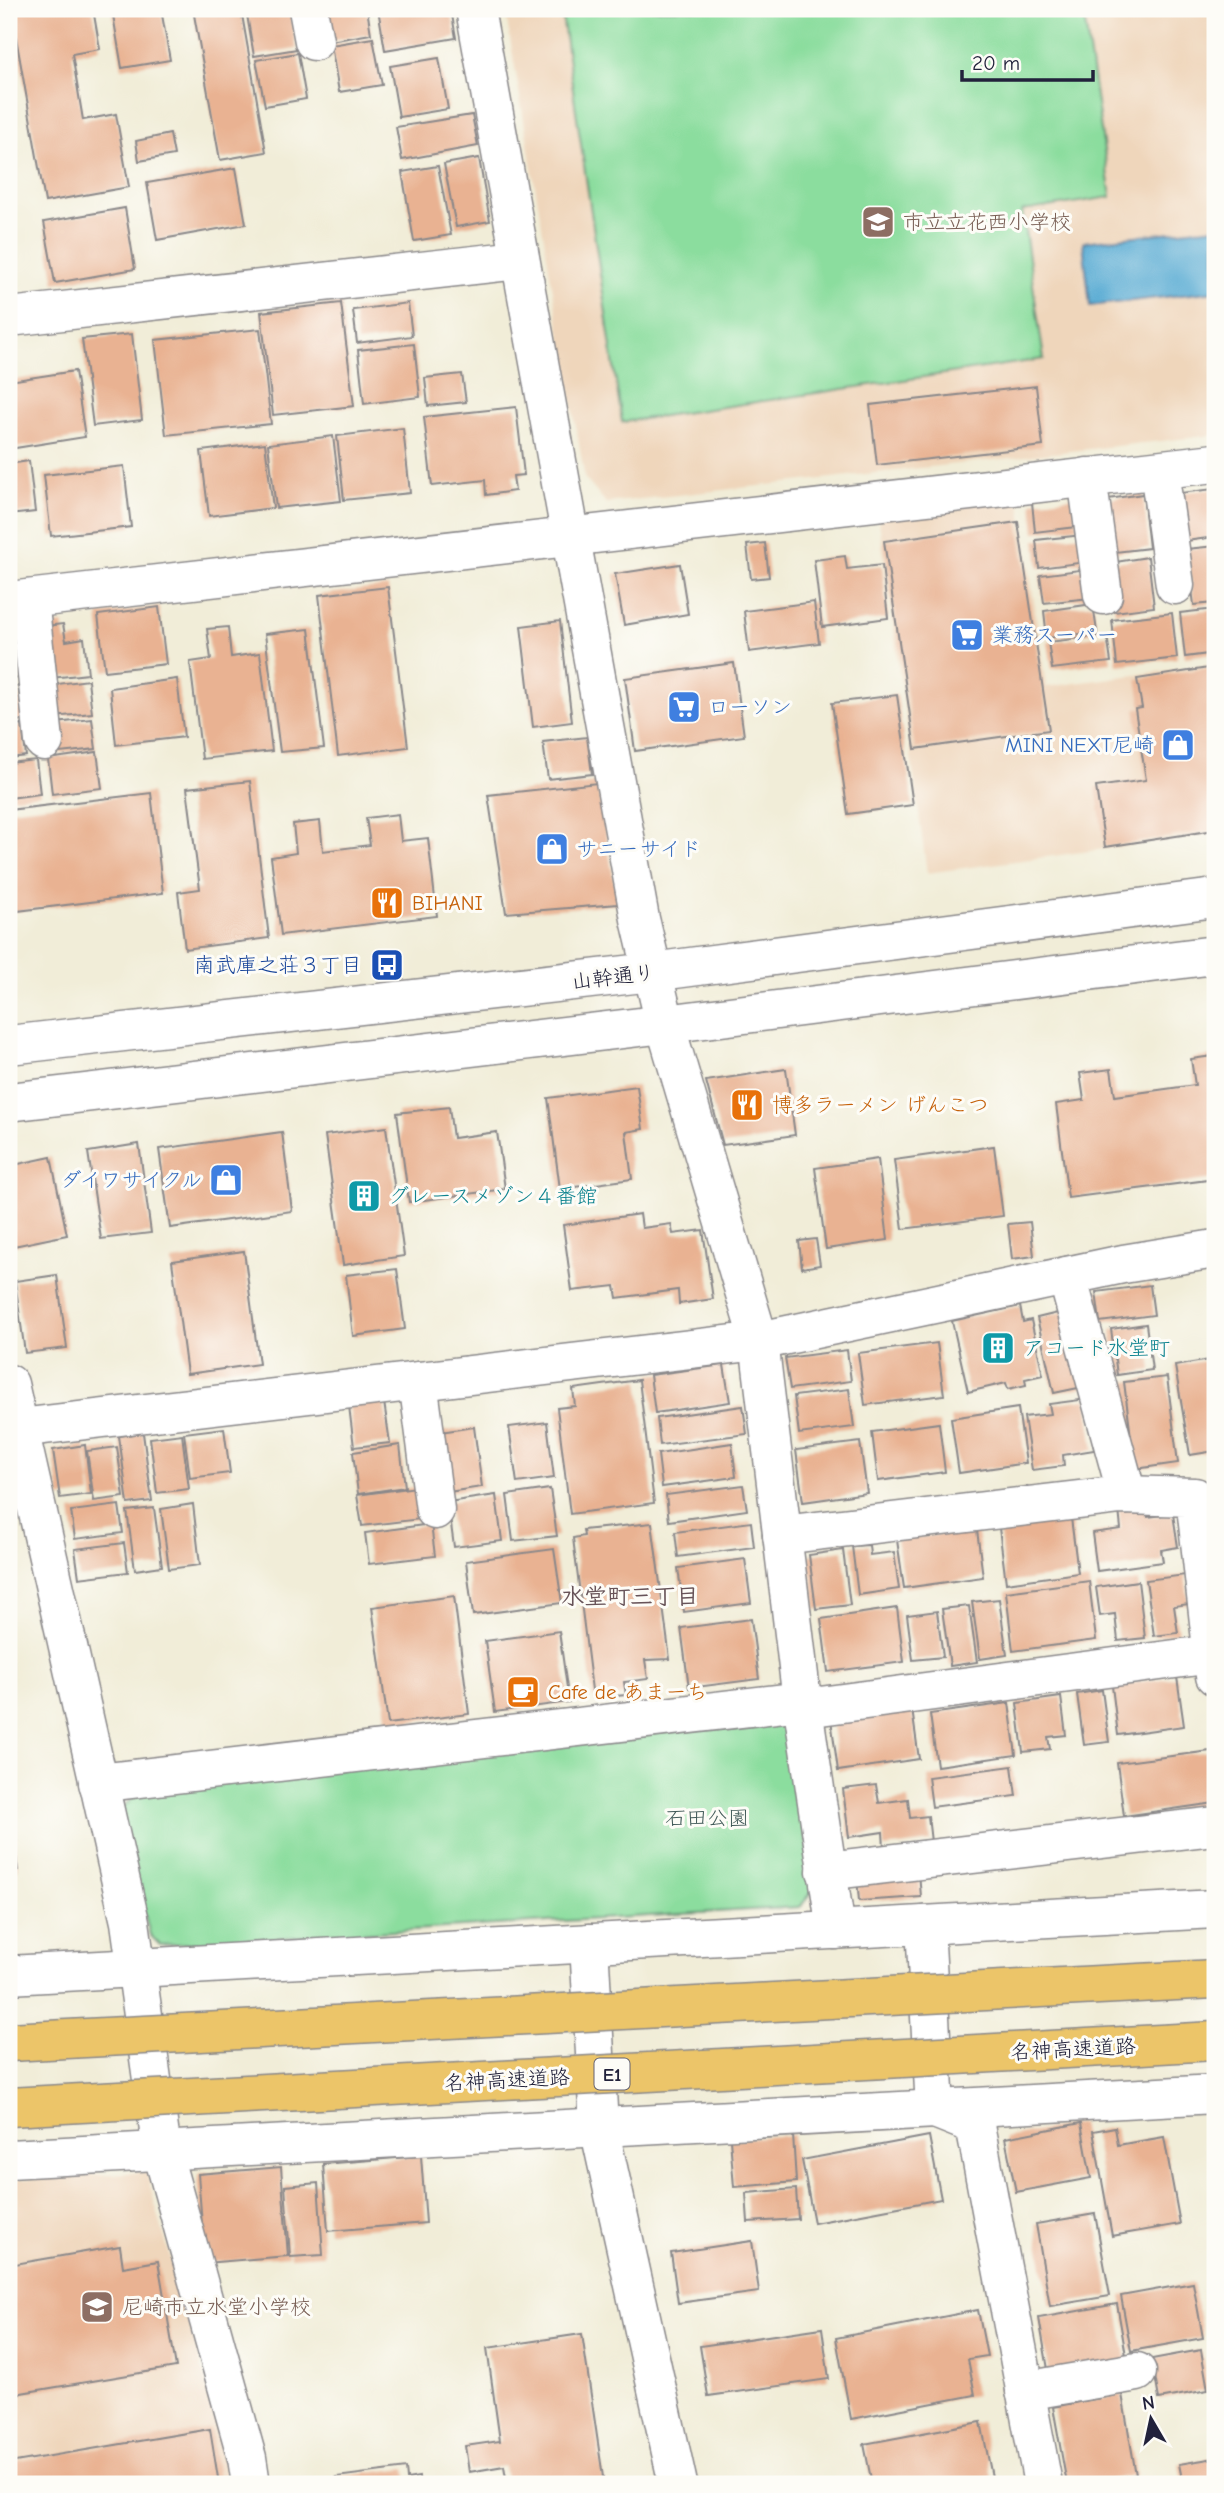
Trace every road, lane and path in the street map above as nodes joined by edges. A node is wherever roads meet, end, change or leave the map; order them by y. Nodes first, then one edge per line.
1 (475, 9) edge
2 (519, 260) junction
3 (9, 317) edge
4 (1215, 463) edge
5 (1159, 470) junction
6 (1087, 477) junction
7 (571, 538) junction
8 (1175, 585) dead end
9 (1103, 595) dead end
10 (19, 600) edge
11 (44, 741) dead end
12 (1215, 898) edge
13 (1215, 955) edge
14 (652, 972) junction
15 (665, 1024) junction
16 (9, 1045) edge
17 (9, 1102) edge
18 (1215, 1250) edge
19 (1067, 1276) junction
20 (759, 1342) junction
21 (418, 1381) junction
22 (9, 1384) edge
23 (19, 1428) junction
24 (1127, 1495) junction
25 (435, 1510) dead end
26 (23, 1517) edge
27 (782, 1535) junction
28 (1214, 1665) edge
29 (802, 1701) junction
30 (98, 1783) junction
31 (1215, 1826) edge
32 (827, 1871) junction
33 (1215, 1909) edge
34 (925, 1925) junction
35 (836, 1930) junction
36 (589, 1943) junction
37 (136, 1968) junction
38 (9, 1975) edge
39 (1215, 1979) edge
40 (1215, 2041) edge
41 (9, 2042) edge
42 (1215, 2094) edge
43 (9, 2107) edge
44 (936, 2109) junction
45 (599, 2126) junction
46 (162, 2151) junction
47 (9, 2159) edge
48 (1137, 2372) dead end
49 (1025, 2391) junction
50 (251, 2484) edge
51 (678, 2484) edge
52 (1043, 2484) edge

1 - 2 street
2 - 3 street
2 - 7 street
4 - 5 street
5 - 6 street
5 - 8 street
6 - 7 street
6 - 9 street
7 - 10 street
7 - 14 street
10 - 11 street
12 - 14 street, 山幹通り
13 - 15 street
14 - 15 street
14 - 16 street, 山幹通り
15 - 17 street
15 - 20 street
18 - 19 street
19 - 20 street
19 - 24 street
20 - 21 street
20 - 27 street
21 - 23 street
21 - 25 street
22 - 23 street
23 - 26 street
24 - 27 street
24 - 28 street
26 - 30 street
27 - 29 street
28 - 29 street
29 - 30 street
29 - 32 street
30 - 37 street
31 - 32 street
32 - 35 street
33 - 34 street
34 - 35 street
34 - 44 street
35 - 36 street
36 - 37 street
36 - 45 street
37 - 38 street
37 - 46 street
39 - 41 highway, bridge
40 - 43 highway, 名神高速道路 / E1, bridge
42 - 44 street
44 - 45 street
44 - 49 street
45 - 46 street
45 - 51 street
46 - 47 street
46 - 50 street
48 - 49 street
49 - 52 street

